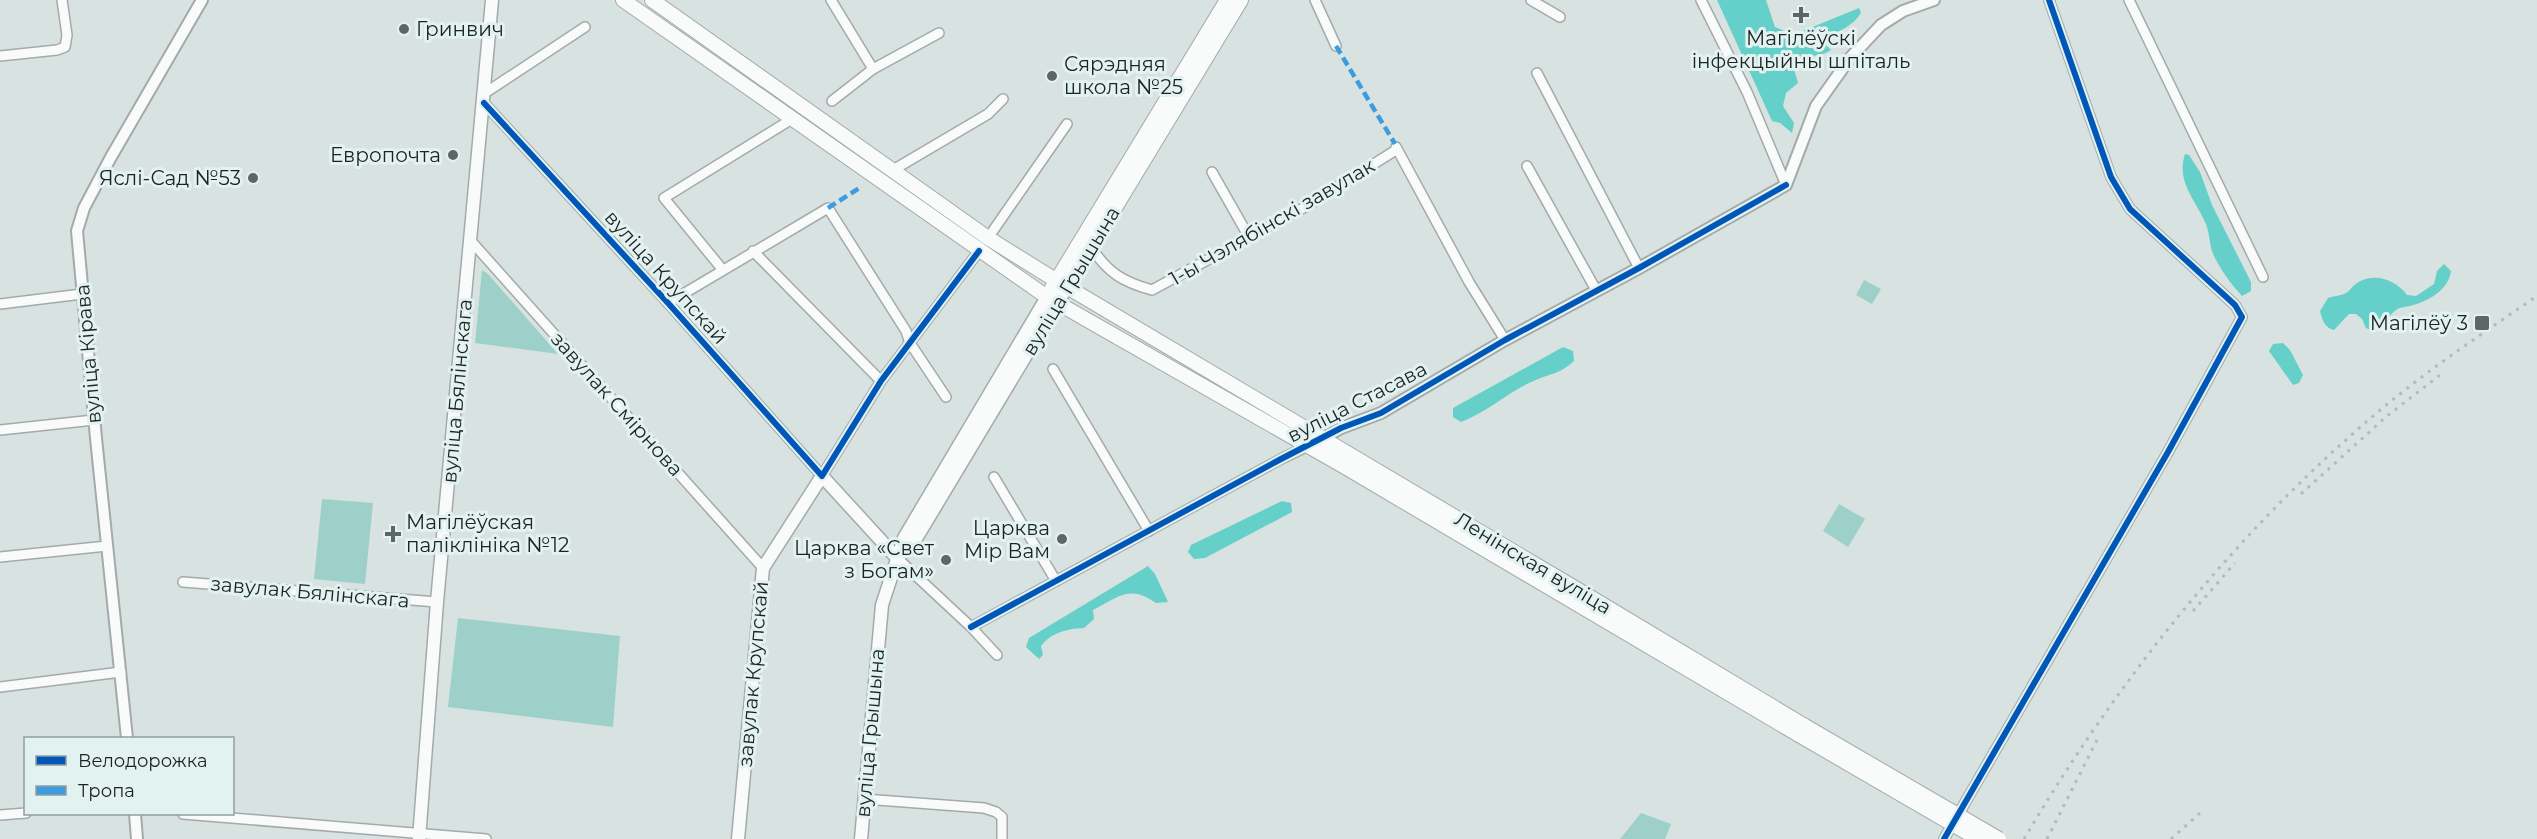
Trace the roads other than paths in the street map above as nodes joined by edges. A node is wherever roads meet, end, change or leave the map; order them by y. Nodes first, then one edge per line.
1 (62, 0) edge
2 (202, 0) edge
3 (492, 0) edge
4 (652, 0) edge
5 (831, 0) edge
6 (1227, 0) edge
7 (1241, 0) edge
8 (1314, 0) edge
9 (1531, 0) edge
10 (1701, 0) edge
11 (1934, 0) edge
12 (2049, 0) edge
13 (2129, 0) edge
14 (626, 1) edge
15 (1560, 17) dead end
16 (585, 27) dead end
17 (939, 33) dead end
18 (1336, 46) dead end
19 (0, 56) edge
20 (873, 69) junction
21 (1537, 73) dead end
22 (484, 98) junction
23 (1003, 99) dead end
24 (832, 100) dead end
25 (792, 119) junction
26 (1067, 124) dead end
27 (1527, 166) dead end
28 (893, 170) junction
29 (1212, 172) dead end
30 (1786, 185) junction
31 (988, 237) junction
32 (1249, 237) junction
33 (471, 241) junction
34 (1091, 247) junction
35 (753, 251) junction
36 (979, 251) junction
37 (1640, 268) junction
38 (722, 269) junction
39 (2263, 277) dead end
40 (1062, 284) junction
41 (1596, 290) junction
42 (82, 294) junction
43 (1052, 300) junction
44 (0, 303) edge
45 (668, 303) junction
46 (1505, 340) junction
47 (910, 343) junction
48 (1053, 369) dead end
49 (881, 381) junction
50 (946, 397) dead end
51 (94, 420) junction
52 (0, 430) edge
53 (1322, 439) junction
54 (1309, 446) junction
55 (822, 476) junction
56 (994, 477) dead end
57 (1149, 531) junction
58 (107, 546) junction
59 (0, 557) edge
60 (897, 558) junction
61 (763, 568) junction
62 (1529, 568) junction
63 (1056, 581) junction
64 (183, 582) dead end
65 (438, 602) junction
66 (972, 627) junction
67 (997, 655) dead end
68 (121, 672) junction
69 (0, 687) edge
70 (1802, 731) junction
71 (127, 737) edge
72 (864, 800) junction
73 (24, 813) edge
74 (0, 815) edge
75 (135, 815) edge
76 (204, 815) edge
77 (419, 836) edge
78 (137, 839) edge
79 (486, 839) edge
80 (738, 839) edge
81 (861, 839) edge
82 (1002, 839) edge
83 (1944, 839) edge
84 (1978, 839) edge
85 (1999, 839) edge

1 - 19 street
2 - 42 street, вуліца Кірава
3 - 22 main road, вуліца Бялінскага
4 - 28 main road
5 - 20 street
6 - 40 main road, вуліца Грышына
7 - 34 main road, вуліца Грышына
8 - 18 street
9 - 15 street
10 - 30 street
11 - 30 street
12 - 83 street
13 - 39 street
14 - 25 main road
16 - 22 street
17 - 20 street
20 - 24 street
21 - 37 street
22 - 33 main road, вуліца Бялінскага
22 - 45 street, вуліца Крупскай
23 - 28 street
25 - 36 main road
25 - 38 street
26 - 31 street
27 - 41 street
28 - 31 main road
29 - 32 street
30 - 37 street, вуліца Стасава
31 - 40 main road
32 - 34 street, 1-ы Чэлябінскі завулак
32 - 46 street, 1-ы Чэлябінскі завулак
33 - 61 street, завулак Смірнова
33 - 65 main road, вуліца Бялінскага
34 - 40 main road, вуліца Грышына
35 - 38 street
35 - 47 street
35 - 49 street
36 - 43 main road
36 - 47 street, завулак Крупскай
37 - 41 street, вуліца Стасава
38 - 45 street
40 - 43 main road, вуліца Грышына
40 - 53 main road, Ленінская вуліца
41 - 46 street, вуліца Стасава
42 - 44 street
42 - 51 street, вуліца Кірава
43 - 54 main road, Ленінская вуліца
43 - 60 main road, вуліца Грышына
45 - 55 street, вуліца Крупскай
46 - 53 street, вуліца Стасава
47 - 49 street, завулак Крупскай
47 - 50 street
48 - 57 street
49 - 55 street, завулак Крупскай
51 - 52 street
51 - 58 street, вуліца Кірава
53 - 54 street, вуліца Стасава
53 - 62 main road, Ленінская вуліца
54 - 57 street, вуліца Стасава
54 - 62 main road, Ленінская вуліца
55 - 60 main road, вуліца Крупскай
55 - 61 main road, завулак Крупскай
56 - 63 street
57 - 63 street, вуліца Стасава
58 - 59 street
58 - 68 street, вуліца Кірава
60 - 66 street, вуліца Крупскай
60 - 72 main road, вуліца Грышына
61 - 80 main road, завулак Крупскай
62 - 70 main road, Ленінская вуліца
63 - 66 street, вуліца Стасава
64 - 65 street, завулак Бялінскага
65 - 77 main road, вуліца Бялінскага
66 - 67 street, вуліца Крупскай
68 - 69 street
68 - 71 street, вуліца Кірава
70 - 84 main road, Ленінская вуліца, bridge
70 - 85 main road, Ленінская вуліца, bridge
72 - 81 main road, вуліца Грышына
72 - 82 street
73 - 74 street
75 - 78 street
76 - 77 street
77 - 79 street

